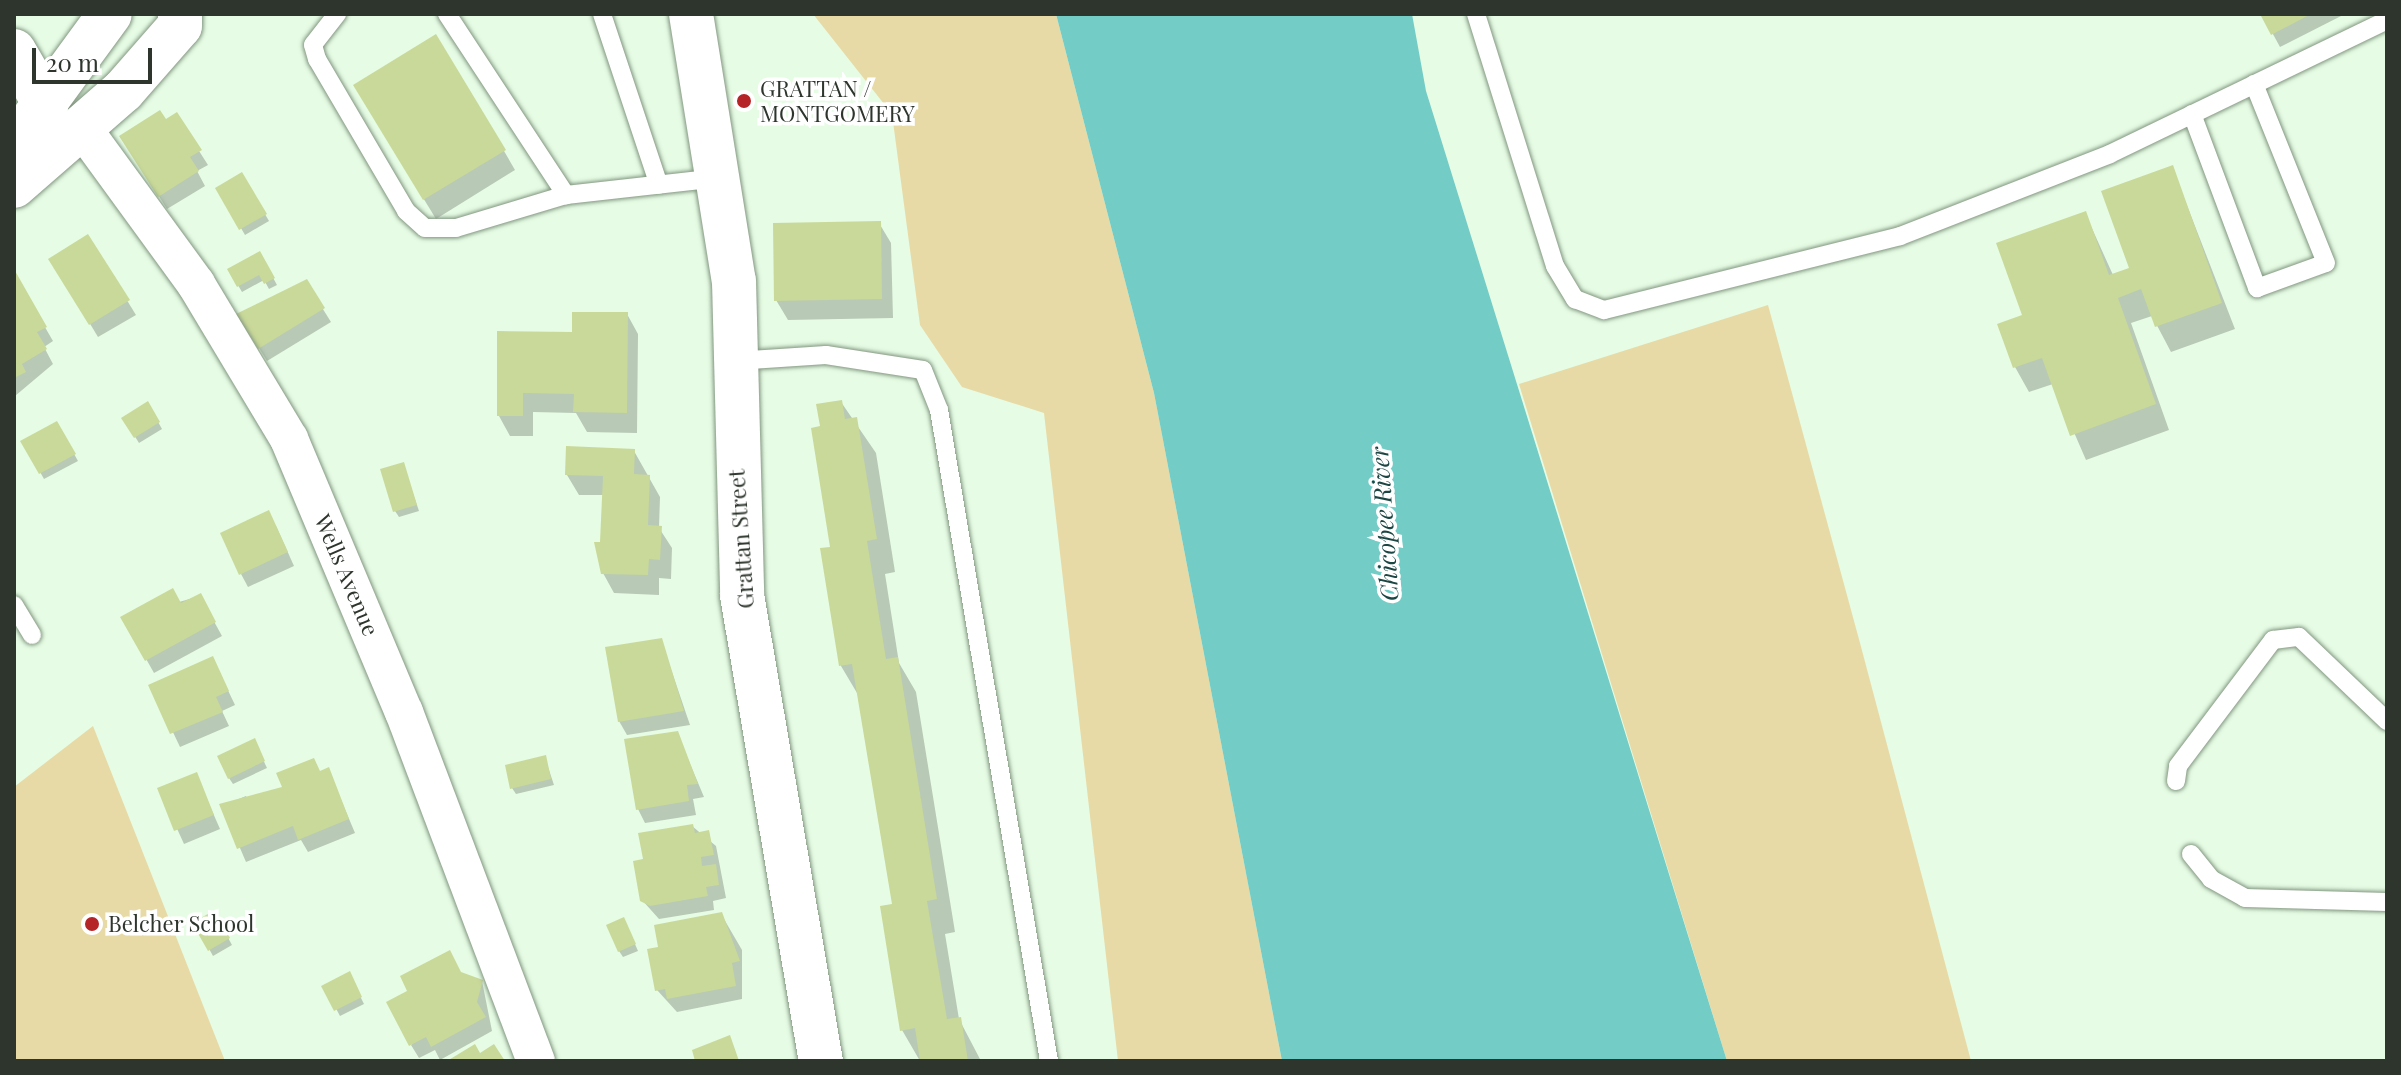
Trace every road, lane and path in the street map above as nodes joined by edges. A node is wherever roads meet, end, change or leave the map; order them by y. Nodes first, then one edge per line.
1 (110, 14) edge
2 (180, 14) edge
3 (337, 14) edge
4 (447, 14) edge
5 (602, 14) edge
6 (691, 14) edge
7 (1476, 14) edge
8 (2387, 20) edge
9 (14, 51) edge
10 (2254, 84) junction
11 (46, 106) junction
12 (2192, 114) junction
13 (83, 129) junction
14 (14, 145) edge
15 (721, 178) junction
16 (659, 185) junction
17 (14, 186) edge
18 (566, 195) junction
19 (733, 361) junction
20 (14, 605) edge
21 (32, 635) dead end
22 (2387, 721) edge
23 (2176, 781) dead end
24 (2191, 854) dead end
25 (2387, 902) edge
26 (536, 1061) edge
27 (821, 1061) edge
28 (1049, 1061) edge

1 - 11 main road
2 - 13 main road
3 - 18 lane
4 - 18 lane
5 - 16 lane
6 - 15 main road, Grattan Street
7 - 12 lane
8 - 10 lane
9 - 11 main road
10 - 12 lane
10 - 12 lane
11 - 14 main road
13 - 17 main road
13 - 26 street, Wells Avenue
15 - 16 lane
15 - 19 main road, Grattan Street
16 - 18 lane
19 - 27 main road, Grattan Street
19 - 28 lane
20 - 21 lane
22 - 23 lane
24 - 25 lane

